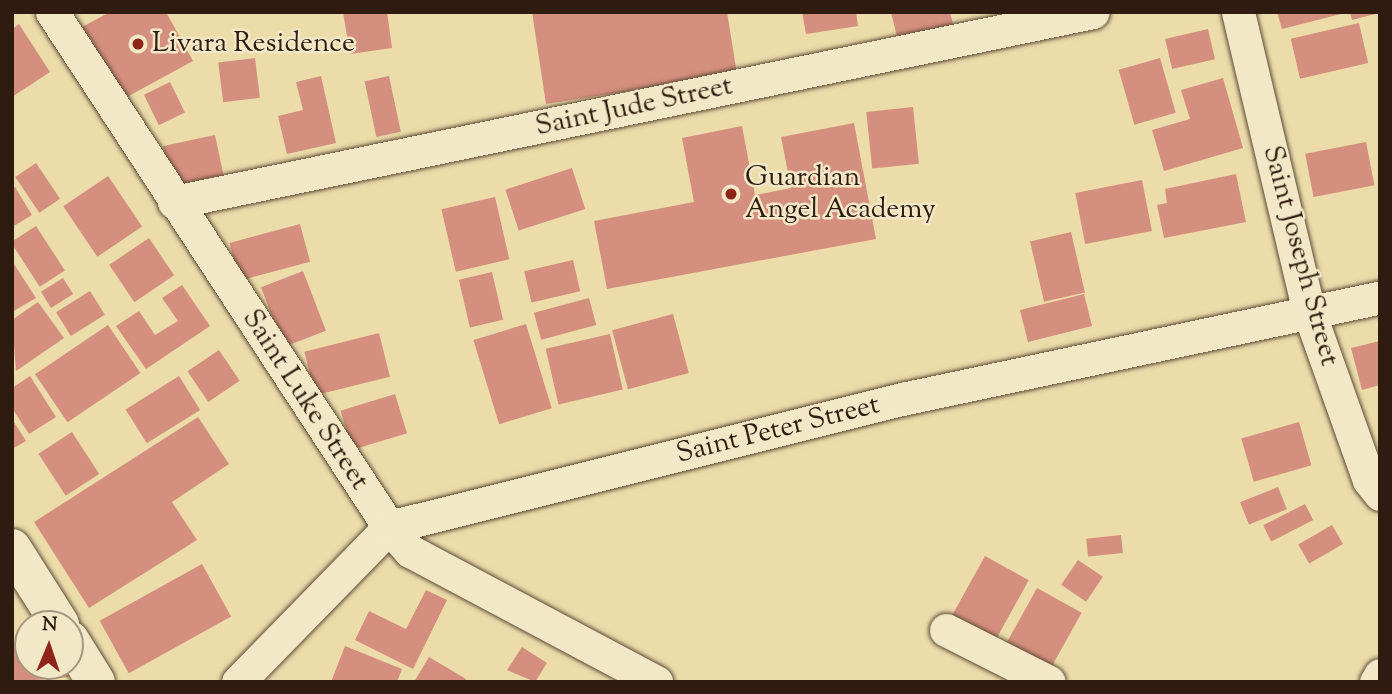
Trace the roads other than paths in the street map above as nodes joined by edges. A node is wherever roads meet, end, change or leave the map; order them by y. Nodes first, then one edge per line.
1 (52, 12) edge
2 (1093, 12) edge
3 (1238, 12) edge
4 (1015, 20) edge
5 (174, 202) junction
6 (1380, 297) edge
7 (1308, 309) junction
8 (1380, 494) edge
9 (389, 527) junction
10 (12, 548) edge
11 (51, 610) edge
12 (946, 630) dead end
13 (84, 663) edge
14 (1380, 675) edge
15 (96, 682) edge
16 (238, 682) edge
17 (656, 682) edge
18 (1049, 682) edge
19 (1376, 682) edge

1 - 5 street, Saint Luke Street
2 - 4 street, Saint Jude Street
3 - 7 street, Saint Joseph Street
4 - 5 street, Saint Jude Street
5 - 9 street, Saint Luke Street
6 - 7 street, Saint Peter Street
7 - 8 street, Saint Joseph Street
7 - 9 street, Saint Peter Street
9 - 16 street
9 - 17 street, Saint Luke Street
10 - 11 main road
12 - 18 street
13 - 15 main road
14 - 19 street

